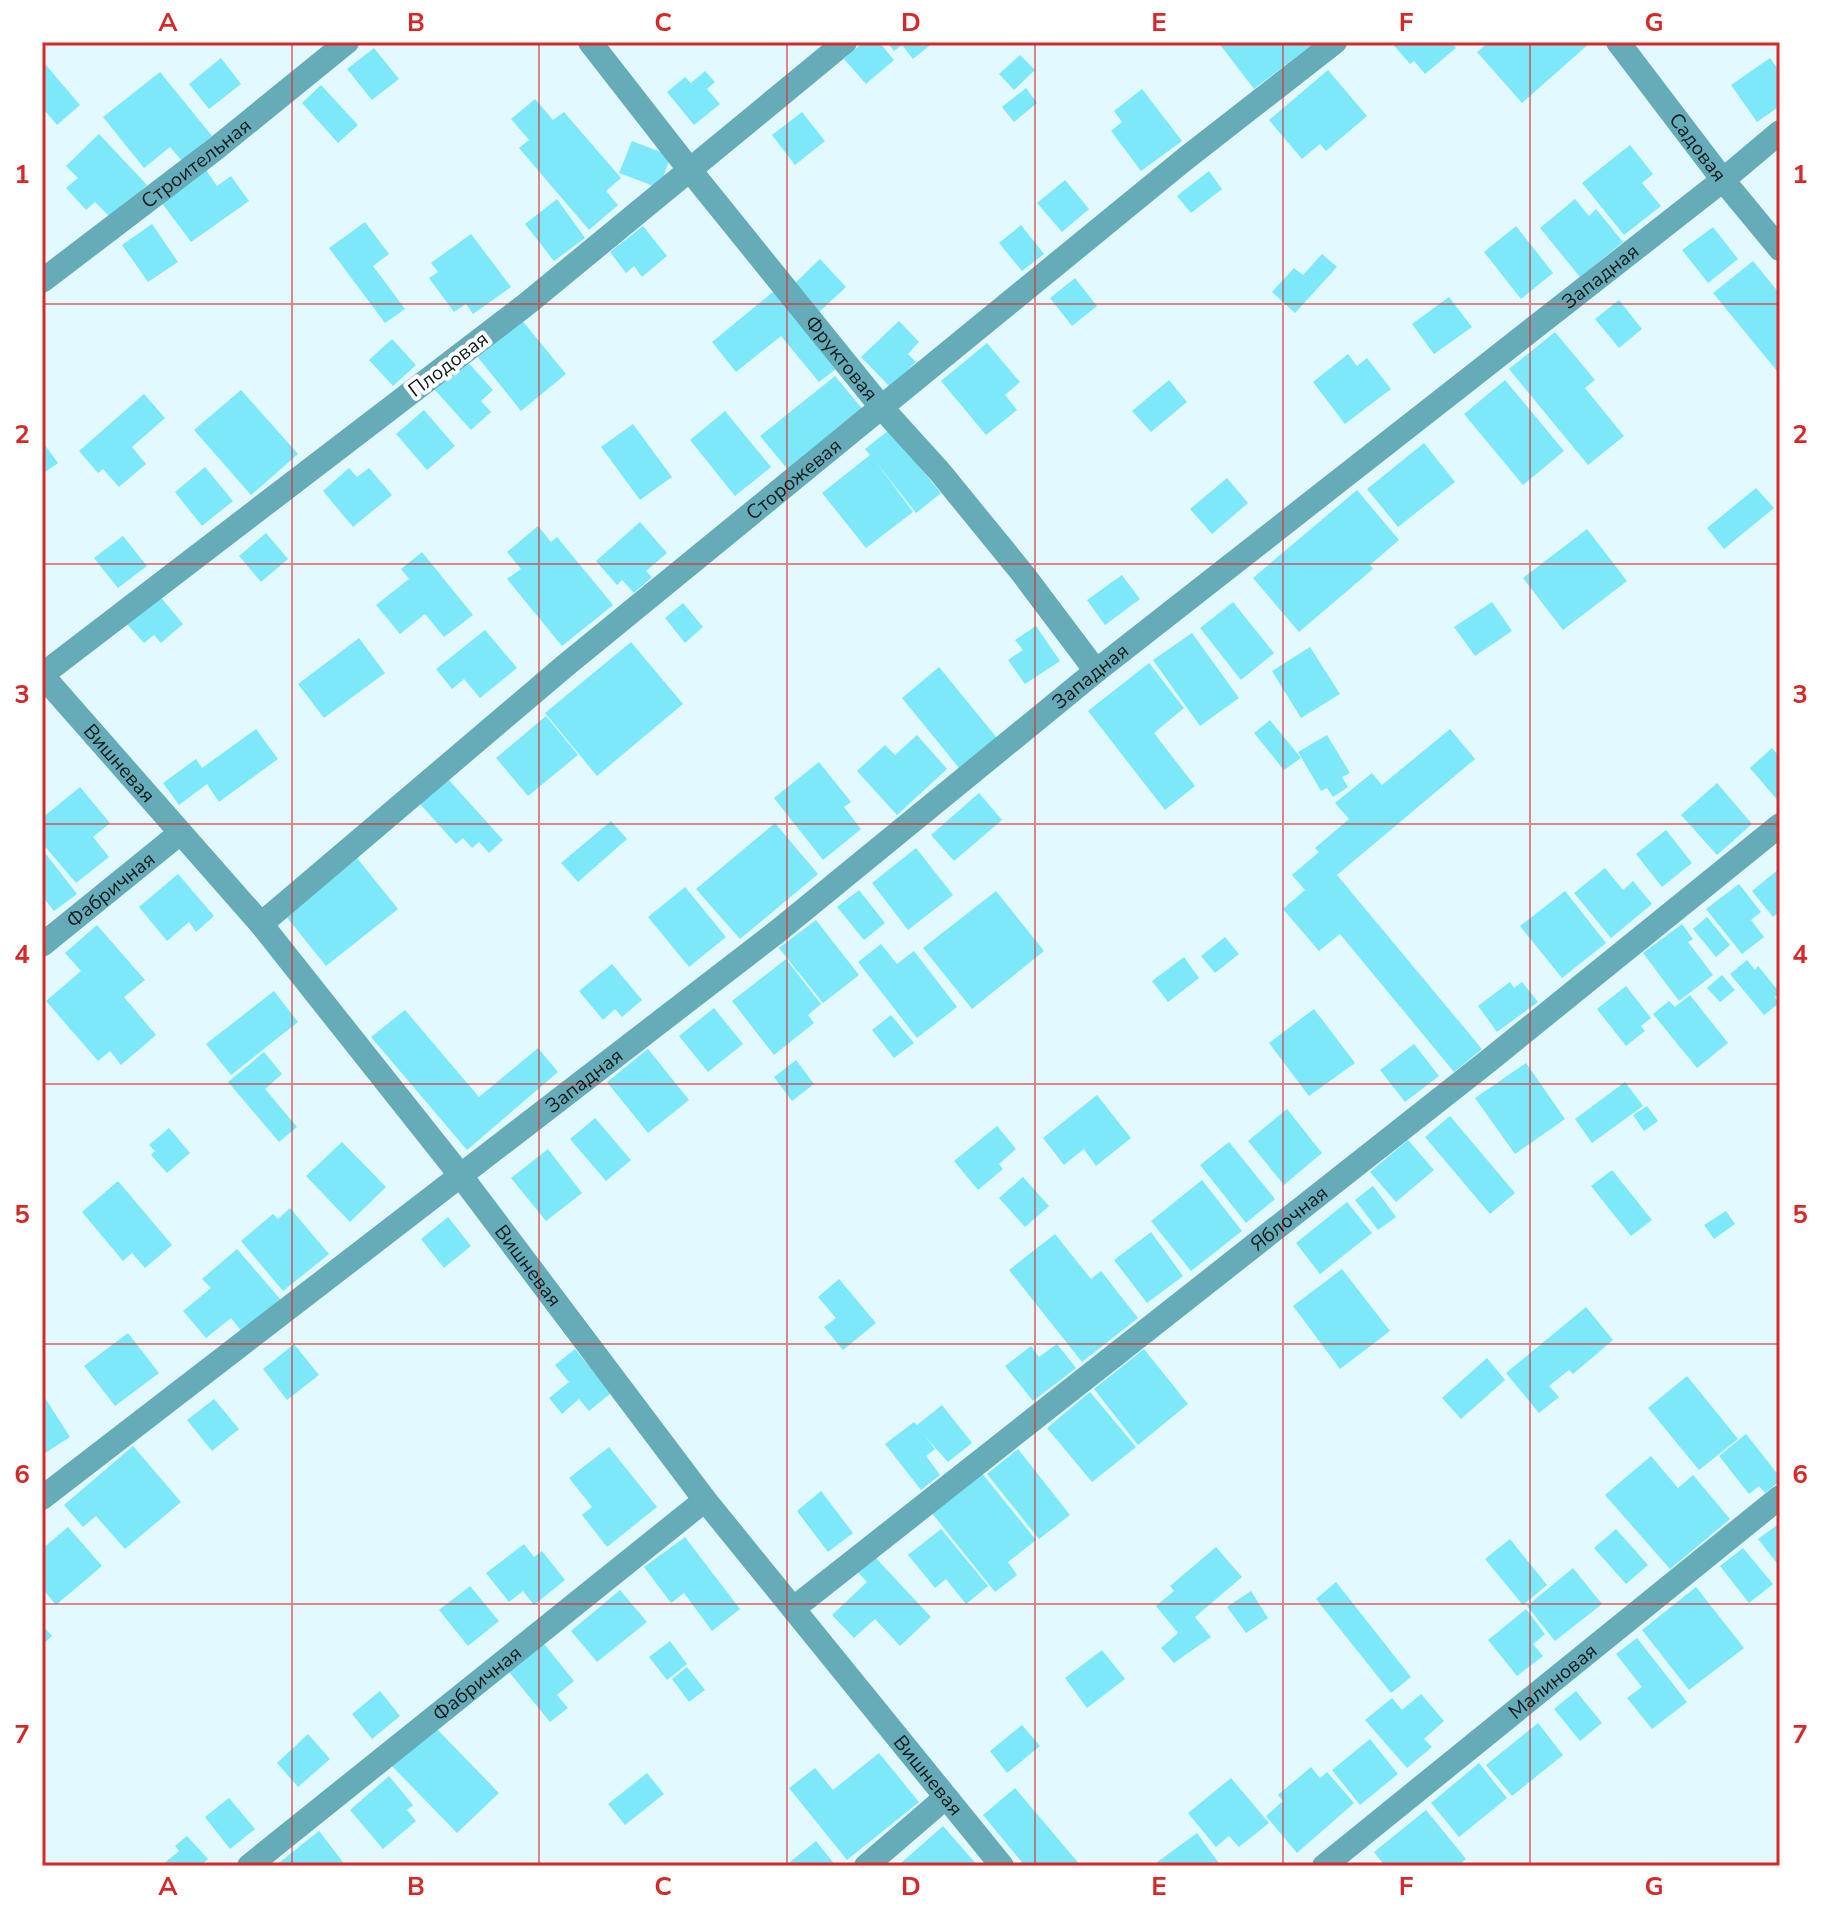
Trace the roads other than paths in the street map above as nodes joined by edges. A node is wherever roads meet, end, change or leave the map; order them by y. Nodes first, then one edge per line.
1 (347, 42) edge
2 (590, 42) edge
3 (845, 42) edge
4 (1335, 42) edge
5 (1618, 42) edge
6 (1780, 132) edge
7 (689, 169) junction
8 (1723, 180) junction
9 (1780, 249) edge
10 (42, 281) edge
11 (882, 408) junction
12 (1096, 671) junction
13 (42, 675) edge
14 (1780, 825) edge
15 (179, 834) junction
16 (261, 924) junction
17 (42, 945) edge
18 (461, 1176) junction
19 (1780, 1497) edge
20 (42, 1498) edge
21 (705, 1500) junction
22 (794, 1608) junction
23 (945, 1798) junction
24 (249, 1866) edge
25 (866, 1866) edge
26 (1002, 1866) edge
27 (1324, 1866) edge

1 - 10 street, Строительная
2 - 7 street, Фруктовая
3 - 7 street, Плодовая
4 - 11 street, Сторожевая
5 - 8 street, Садовая
6 - 8 street, Западная
7 - 11 street, Фруктовая
7 - 13 street, Плодовая
8 - 9 street, Садовая
8 - 12 street, Западная
11 - 12 street, Фруктовая
11 - 16 street, Сторожевая
12 - 18 street, Западная
13 - 15 street, Вишневая
14 - 22 street, Яблочная
15 - 16 street, Вишневая
15 - 17 street, Фабричная
16 - 18 street, Вишневая
18 - 20 street
18 - 21 street, Вишневая
19 - 27 street, Малиновая
21 - 22 street, Вишневая
21 - 24 street, Фабричная
22 - 23 street, Вишневая
23 - 25 street
23 - 26 street, Вишневая

